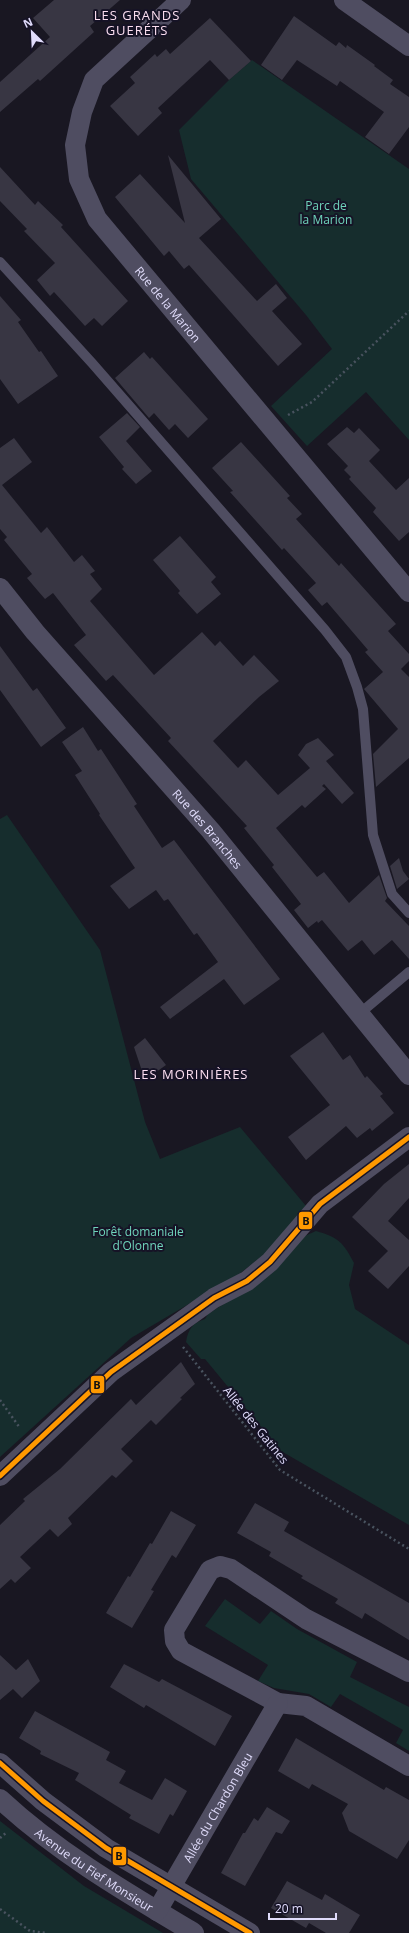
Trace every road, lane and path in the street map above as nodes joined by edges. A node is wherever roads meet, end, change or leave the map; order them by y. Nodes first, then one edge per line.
1 (181, 0) edge
2 (344, 0) edge
3 (409, 46) edge
4 (0, 262) edge
5 (409, 311) edge
6 (270, 425) junction
7 (0, 588) edge
8 (409, 592) edge
9 (409, 913) edge
10 (409, 972) edge
11 (359, 1014) junction
12 (409, 1075) edge
13 (409, 1137) edge
14 (169, 1329) junction
15 (0, 1400) edge
16 (33, 1444) junction
17 (0, 1476) edge
18 (409, 1549) edge
19 (409, 1672) edge
20 (278, 1703) junction
21 (0, 1762) edge
22 (409, 1766) edge
23 (0, 1799) edge
24 (172, 1886) junction
25 (0, 1909) edge
26 (157, 1911) junction
27 (46, 1933) edge
28 (194, 1933) edge
29 (250, 1933) edge

1 - 6 street, Rue de la Marion
2 - 3 street
4 - 9 lane
5 - 6 path
6 - 8 street, Rue de la Marion
7 - 11 street, Rue des Branches
10 - 11 lane
11 - 12 street, Rue des Branches
13 - 14 street
14 - 16 street
14 - 18 path, Allée des Gatines
15 - 16 path
16 - 17 street
19 - 20 street
20 - 22 street
20 - 24 street, Allée du Chardon Bleu
21 - 24 street, Avenue du Fief Monsieur
23 - 26 street, Avenue du Fief Monsieur
24 - 26 street, Allée du Chardon Bleu
24 - 29 street, Avenue du Fief Monsieur
25 - 27 path
26 - 28 street, Avenue du Fief Monsieur

